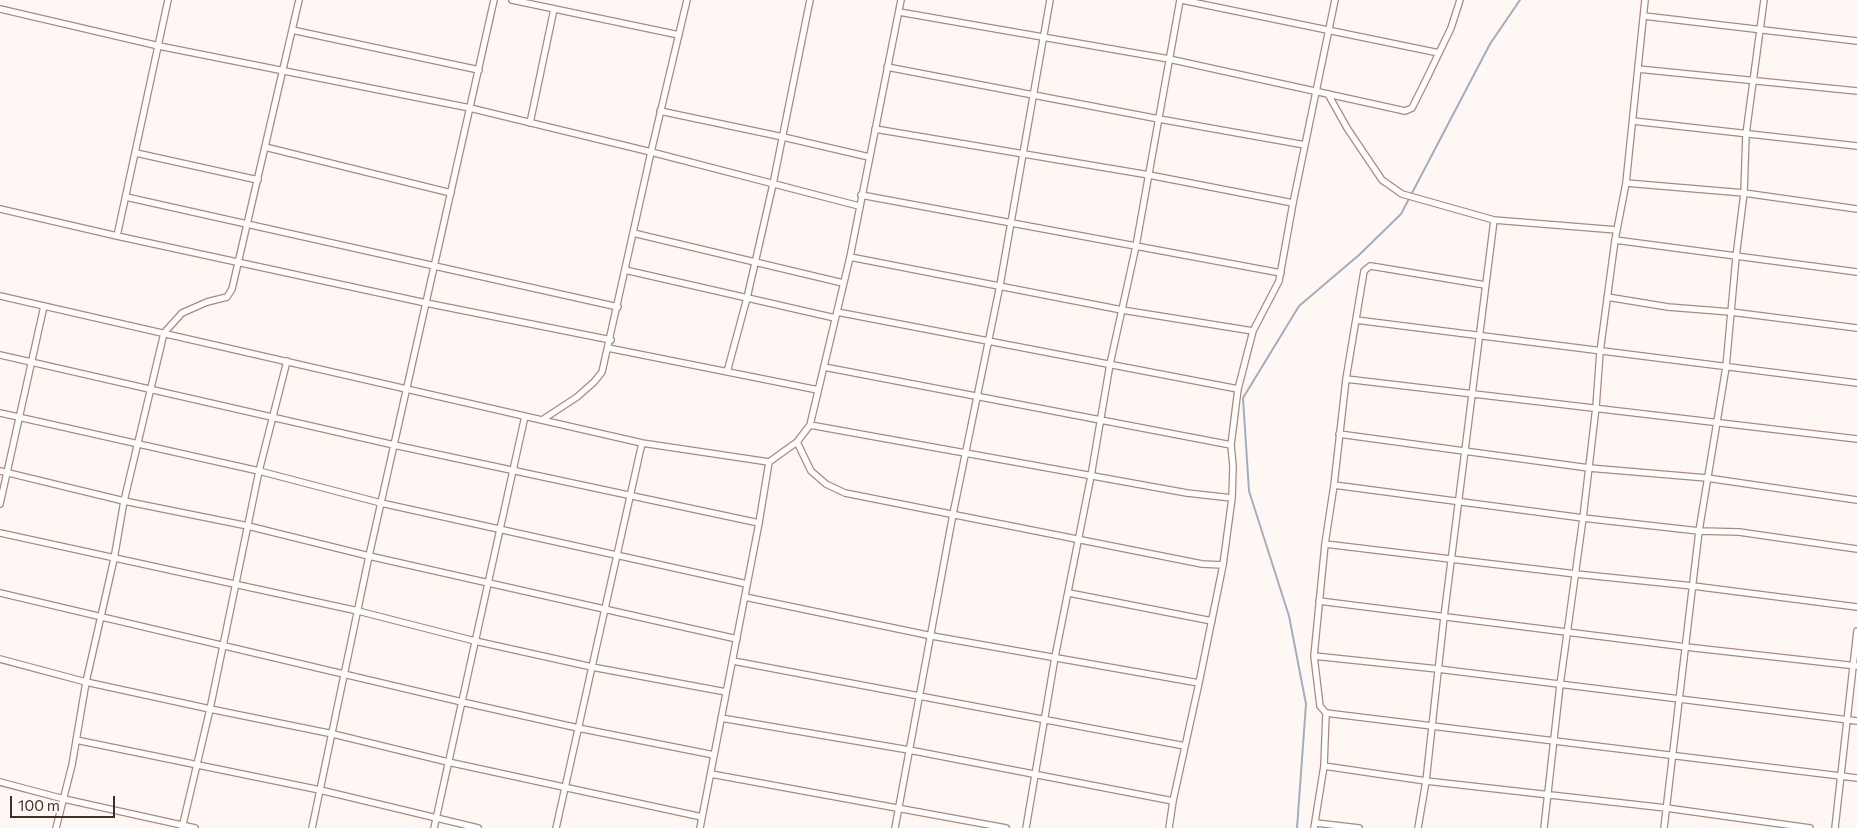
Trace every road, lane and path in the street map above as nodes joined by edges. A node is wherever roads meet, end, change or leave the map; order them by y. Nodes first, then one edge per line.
1 (168, 0) edge
2 (299, 0) edge
3 (494, 0) edge
4 (512, 0) edge
5 (687, 0) edge
6 (810, 0) edge
7 (901, 0) edge
8 (1050, 0) edge
9 (1181, 0) edge
10 (1335, 0) edge
11 (1460, 0) edge
12 (1645, 0) edge
13 (1764, 0) edge
14 (0, 9) edge
15 (554, 9) junction
16 (899, 12) junction
17 (1644, 16) junction
18 (1760, 29) junction
19 (292, 30) junction
20 (1328, 31) junction
21 (678, 35) junction
22 (1043, 38) junction
23 (1857, 40) edge
24 (158, 46) junction
25 (1439, 53) junction
26 (1169, 59) junction
27 (887, 67) junction
28 (1638, 69) junction
29 (283, 70) junction
30 (479, 70) junction
31 (1752, 79) junction
32 (1316, 91) junction
33 (1857, 91) edge
34 (1328, 94) junction
35 (1034, 95) junction
36 (470, 108) junction
37 (660, 111) junction
38 (1159, 119) junction
39 (1633, 120) junction
40 (530, 123) junction
41 (875, 129) junction
42 (1746, 134) junction
43 (783, 137) junction
44 (1305, 144) junction
45 (1857, 146) edge
46 (265, 147) junction
47 (651, 152) junction
48 (136, 153) junction
49 (1023, 154) junction
50 (869, 157) junction
51 (1149, 175) junction
52 (258, 180) junction
53 (1626, 183) junction
54 (773, 184) junction
55 (451, 193) junction
56 (1744, 193) junction
57 (861, 195) junction
58 (126, 197) junction
59 (1293, 203) junction
60 (859, 206) junction
61 (0, 208) edge
62 (1857, 209) edge
63 (1494, 220) junction
64 (1012, 222) junction
65 (247, 224) junction
66 (1617, 230) junction
67 (633, 233) junction
68 (117, 236) junction
69 (1615, 240) junction
70 (1136, 246) junction
71 (850, 257) junction
72 (1736, 257) junction
73 (239, 262) junction
74 (755, 262) junction
75 (434, 266) junction
76 (625, 270) junction
77 (1857, 272) edge
78 (1281, 273) junction
79 (844, 283) junction
80 (1000, 285) junction
81 (1485, 285) junction
82 (0, 296) edge
83 (1607, 296) junction
84 (747, 298) junction
85 (426, 303) junction
86 (44, 306) junction
87 (618, 307) junction
88 (1122, 310) junction
89 (1731, 312) junction
90 (836, 315) junction
91 (1356, 320) junction
92 (1857, 328) edge
93 (1253, 331) junction
94 (164, 333) junction
95 (1479, 335) junction
96 (610, 340) junction
97 (989, 341) junction
98 (608, 348) junction
99 (1600, 352) junction
100 (0, 355) edge
101 (287, 361) junction
102 (31, 362) junction
103 (1110, 364) junction
104 (824, 367) junction
105 (1726, 367) junction
106 (727, 372) junction
107 (1346, 379) junction
108 (1857, 383) edge
109 (151, 388) junction
110 (406, 388) junction
111 (1238, 389) junction
112 (818, 390) junction
113 (1472, 393) junction
114 (976, 397) junction
115 (1596, 407) junction
116 (0, 413) edge
117 (274, 416) junction
118 (525, 416) junction
119 (20, 418) junction
120 (1100, 419) junction
121 (542, 420) junction
122 (1718, 421) junction
123 (810, 425) junction
124 (1339, 434) junction
125 (1857, 439) edge
126 (797, 442) junction
127 (138, 443) junction
128 (642, 443) junction
129 (394, 444) junction
130 (1232, 444) junction
131 (1464, 451) junction
132 (965, 453) junction
133 (769, 462) junction
134 (1589, 468) junction
135 (513, 470) junction
136 (259, 471) junction
137 (3, 472) edge
138 (1090, 476) junction
139 (1707, 478) junction
140 (1334, 485) junction
141 (630, 496) junction
142 (1232, 498) junction
143 (124, 500) junction
144 (1857, 500) edge
145 (381, 503) junction
146 (1458, 503) junction
147 (0, 504) edge
148 (954, 514) junction
149 (1584, 518) junction
150 (759, 523) junction
151 (248, 526) junction
152 (500, 529) junction
153 (1699, 531) junction
154 (0, 533) edge
155 (1078, 538) junction
156 (1325, 544) junction
157 (1857, 549) edge
158 (369, 556) junction
159 (617, 556) junction
160 (114, 559) junction
161 (1451, 559) junction
162 (1223, 566) junction
163 (1576, 574) junction
164 (488, 583) junction
165 (236, 584) junction
166 (747, 584) junction
167 (1693, 586) junction
168 (0, 593) edge
169 (1069, 593) junction
170 (745, 597) junction
171 (1319, 601) junction
172 (1857, 608) edge
173 (605, 609) junction
174 (358, 611) junction
175 (101, 616) junction
176 (1444, 617) junction
177 (1212, 621) junction
178 (1567, 631) junction
179 (1857, 631) edge
180 (932, 636) junction
181 (737, 639) junction
182 (475, 641) junction
183 (223, 646) junction
184 (1686, 647) junction
185 (1314, 656) junction
186 (1055, 657) junction
187 (0, 660) edge
188 (733, 661) junction
189 (1855, 666) edge
190 (592, 667) junction
191 (1438, 669) junction
192 (344, 673) junction
193 (86, 682) junction
194 (1200, 683) junction
195 (1560, 685) junction
196 (726, 692) junction
197 (920, 696) junction
198 (1679, 700) junction
199 (462, 702) junction
200 (210, 710) junction
201 (1326, 713) junction
202 (721, 718) junction
203 (1044, 720) junction
204 (1847, 720) junction
205 (1857, 722) edge
206 (1433, 726) junction
207 (578, 728) junction
208 (333, 734) junction
209 (76, 740) junction
210 (1554, 742) junction
211 (1186, 746) junction
212 (910, 750) junction
213 (714, 755) junction
214 (1673, 756) junction
215 (448, 762) junction
216 (197, 764) junction
217 (1324, 766) junction
218 (711, 774) junction
219 (1034, 774) junction
220 (1840, 776) junction
221 (1857, 778) edge
222 (1426, 781) junction
223 (0, 782) edge
224 (565, 788) junction
225 (320, 790) junction
226 (1548, 794) junction
227 (64, 799) junction
228 (1172, 801) junction
229 (1666, 808) junction
230 (898, 809) junction
231 (702, 817) junction
232 (436, 818) junction
233 (1315, 826) edge
234 (183, 827) edge
235 (56, 828) edge
236 (195, 828) edge
237 (312, 828) edge
238 (434, 828) edge
239 (478, 828) edge
240 (556, 828) edge
241 (700, 828) edge
242 (895, 828) edge
243 (1006, 828) edge
244 (1026, 828) edge
245 (1168, 828) edge
246 (1359, 828) edge
247 (1418, 828) edge
248 (1544, 828) edge
249 (1664, 828) edge
250 (1810, 828) edge
251 (1835, 828) edge

1 - 24 street
2 - 19 street
3 - 30 street
4 - 15 street
5 - 21 street
6 - 43 street
7 - 16 street
8 - 22 street
9 - 20 street
9 - 26 street
10 - 20 street
11 - 25 street
12 - 17 street
13 - 18 street
14 - 24 street
15 - 21 street
15 - 40 street
16 - 22 street
16 - 27 street
17 - 18 street
17 - 28 street
18 - 23 street
18 - 31 street
19 - 29 street
19 - 30 street
20 - 25 street
20 - 32 street
21 - 37 street
22 - 26 street
22 - 35 street
24 - 29 street
24 - 48 street
25 - 34 street
26 - 32 street
26 - 38 street
27 - 35 street
27 - 41 street
28 - 31 street
28 - 39 street
29 - 36 street
29 - 46 street
30 - 36 street
31 - 33 street
31 - 42 street
32 - 34 street
32 - 44 street
34 - 63 street
35 - 38 street
35 - 49 street
36 - 40 street
36 - 55 street
37 - 43 street
37 - 47 street
38 - 44 street
38 - 51 street
39 - 42 street
39 - 53 street
40 - 47 street
41 - 49 street
41 - 50 street
42 - 45 street
42 - 56 street
43 - 50 street
43 - 54 street
44 - 59 street
46 - 52 street
46 - 55 street
47 - 54 street
47 - 67 street
48 - 52 street
48 - 58 street
49 - 51 street
49 - 64 street
50 - 57 street
51 - 59 street
51 - 70 street
52 - 65 street
53 - 56 street
53 - 66 street
54 - 60 street
54 - 74 street
55 - 75 street
56 - 62 street
56 - 72 street
57 - 60 street
57 - 64 street
58 - 65 street
58 - 68 street
59 - 78 street
60 - 71 street
61 - 68 street
63 - 66 street
63 - 81 street
64 - 70 street
64 - 80 street
65 - 73 street
65 - 75 street
66 - 69 street
67 - 74 street
67 - 76 street
68 - 73 street
69 - 72 street
69 - 83 street
70 - 78 street
70 - 88 street
71 - 79 street
71 - 80 street
72 - 77 street
72 - 89 street
73 - 85 street
73 - 94 street
74 - 79 street
74 - 84 street
75 - 85 street
75 - 87 street
76 - 84 street
76 - 87 street
78 - 93 street
79 - 90 street
80 - 88 street
80 - 97 street
81 - 91 street
81 - 95 street
82 - 86 street
83 - 89 street
83 - 99 street
84 - 90 street
84 - 106 street
85 - 96 street
85 - 110 street
86 - 94 street
86 - 102 street
87 - 96 street
88 - 93 street
88 - 103 street
89 - 92 street
89 - 105 street
90 - 97 street
90 - 104 street
91 - 95 street
91 - 107 street
93 - 111 street
94 - 101 street
94 - 109 street
95 - 99 street
95 - 113 street
96 - 98 street
97 - 103 street
97 - 114 street
98 - 106 street
98 - 121 street
99 - 105 street
99 - 115 street
100 - 102 street
101 - 110 street
101 - 117 street
102 - 109 street
102 - 119 street
103 - 111 street
103 - 120 street
104 - 112 street
104 - 114 street
105 - 108 street
105 - 122 street
106 - 112 street
107 - 113 street
107 - 124 street
109 - 117 street
109 - 127 street
110 - 118 street
110 - 129 street
111 - 130 street
112 - 123 street
113 - 115 street
113 - 131 street
114 - 120 street
114 - 132 street
115 - 122 street
115 - 134 street
116 - 119 street
117 - 129 street
117 - 136 street
118 - 121 street
118 - 135 street
119 - 127 street
119 - 137 street
120 - 130 street
120 - 138 street
121 - 128 street
122 - 125 street
122 - 139 street
123 - 126 street
123 - 132 street
124 - 131 street
124 - 140 street
126 - 133 street
126 - 148 street
127 - 136 street
127 - 143 street
128 - 133 street
128 - 141 street
129 - 135 street
129 - 145 street
130 - 142 street
131 - 134 street
131 - 146 street
132 - 138 street
132 - 148 street
133 - 150 street
134 - 139 street
134 - 149 street
135 - 141 street
135 - 152 street
136 - 145 street
136 - 151 street
137 - 143 street
137 - 147 street
138 - 142 street
138 - 155 street
139 - 144 street
139 - 153 street
140 - 146 street
140 - 156 street
141 - 150 street
141 - 159 street
142 - 162 street
143 - 151 street
143 - 160 street
145 - 152 street
145 - 158 street
146 - 149 street
146 - 161 street
148 - 155 street
148 - 180 street
149 - 153 street
149 - 163 street
150 - 166 street
151 - 158 street
151 - 165 street
152 - 159 street
152 - 164 street
153 - 157 street
153 - 167 street
154 - 160 street
155 - 162 street
155 - 169 street
156 - 161 street
156 - 171 street
158 - 164 street
158 - 174 street
159 - 166 street
159 - 173 street
160 - 165 street
160 - 175 street
161 - 163 street
161 - 176 street
162 - 177 street
163 - 167 street
163 - 178 street
164 - 173 street
164 - 182 street
165 - 174 street
165 - 183 street
166 - 170 street
167 - 172 street
167 - 184 street
168 - 175 street
169 - 177 street
169 - 186 street
170 - 180 street
170 - 181 street
171 - 176 street
171 - 185 street
173 - 181 street
173 - 190 street
174 - 182 street
174 - 192 street
175 - 183 street
175 - 193 street
176 - 178 street
176 - 191 street
177 - 194 street
178 - 184 street
178 - 195 street
179 - 189 street
180 - 186 street
180 - 197 street
181 - 188 street
182 - 190 street
182 - 199 street
183 - 192 street
183 - 200 street
184 - 189 street
184 - 198 street
185 - 191 street
185 - 201 street
186 - 194 street
186 - 203 street
187 - 193 street
188 - 196 street
188 - 197 street
189 - 204 street
190 - 196 street
190 - 207 street
191 - 195 street
191 - 206 street
192 - 199 street
192 - 208 street
193 - 200 street
193 - 209 street
194 - 211 street
195 - 198 street
195 - 210 street
196 - 202 street
197 - 203 street
197 - 212 street
198 - 204 street
198 - 214 street
199 - 207 street
199 - 215 street
200 - 208 street
200 - 216 street
201 - 206 street
201 - 217 street
202 - 212 street
202 - 213 street
203 - 211 street
203 - 219 street
204 - 205 street
204 - 220 street
206 - 210 street
206 - 222 street
207 - 213 street
207 - 224 street
208 - 215 street
208 - 225 street
209 - 216 street
209 - 227 street
210 - 214 street
210 - 226 street
211 - 228 street
212 - 219 street
212 - 230 street
213 - 218 street
214 - 220 street
214 - 229 street
215 - 224 street
215 - 232 street
216 - 225 street
216 - 234 street
217 - 222 street
217 - 233 street
218 - 230 street
218 - 231 street
219 - 228 street
219 - 244 street
220 - 221 street
220 - 251 street
222 - 226 street
222 - 247 street
223 - 227 street
224 - 231 street
224 - 240 street
225 - 232 street
225 - 237 street
226 - 229 street
226 - 248 street
227 - 234 street
227 - 235 street
228 - 245 street
229 - 249 street
229 - 250 street
230 - 242 street
230 - 243 street
231 - 241 street
232 - 238 street
232 - 239 street
233 - 246 street
234 - 236 street

